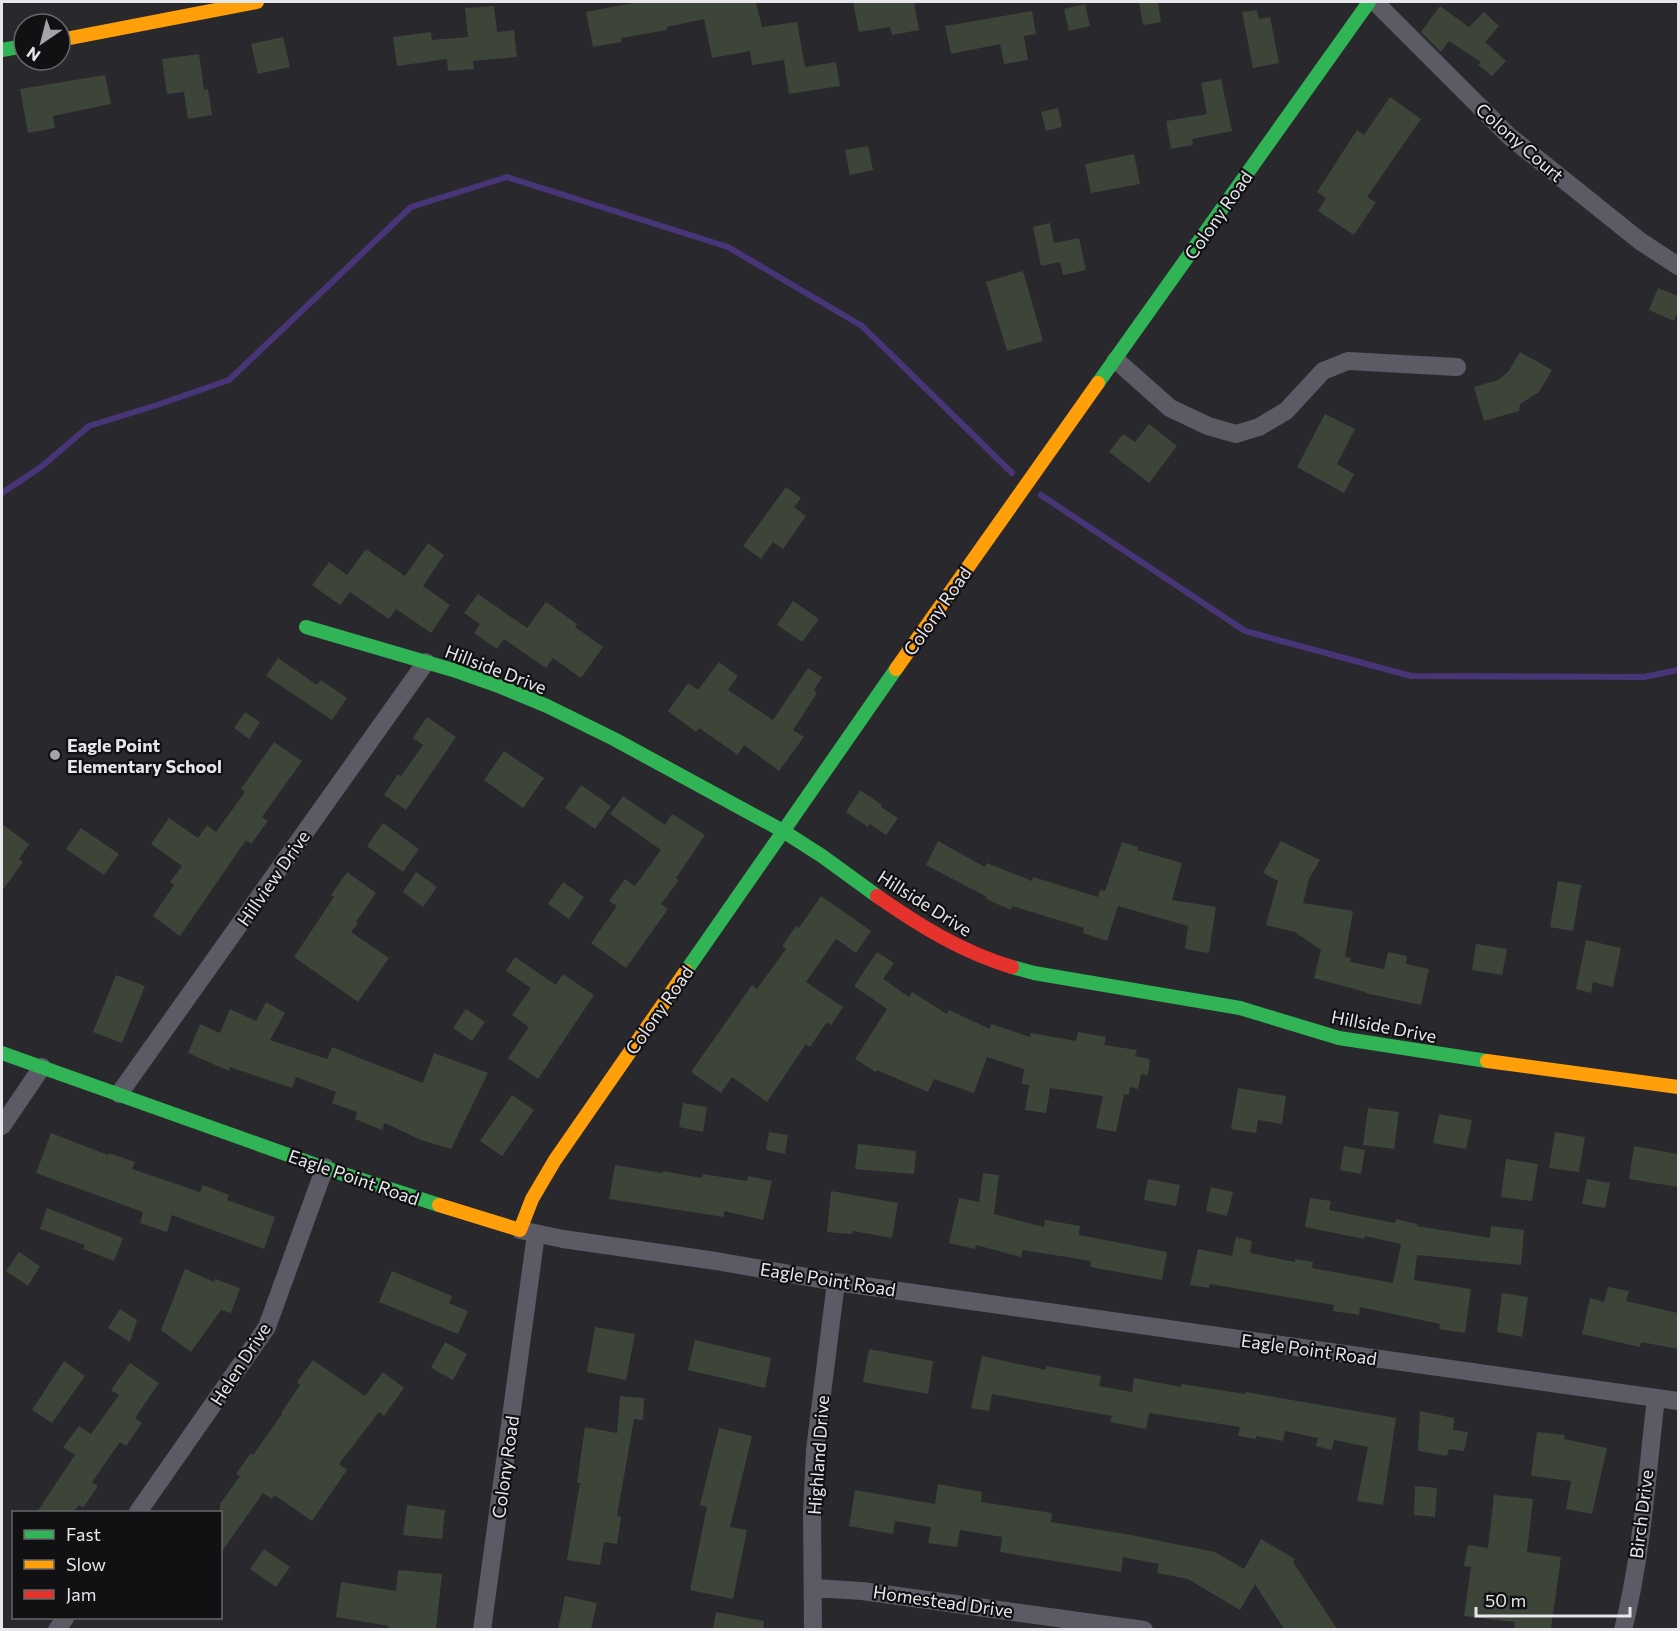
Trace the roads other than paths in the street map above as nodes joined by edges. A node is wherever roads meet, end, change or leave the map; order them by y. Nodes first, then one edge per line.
1 (257, 2) edge
2 (1369, 2) edge
3 (1375, 2) edge
4 (72, 38) edge
5 (1678, 266) edge
6 (1116, 360) junction
7 (1457, 367) dead end
8 (306, 627) dead end
9 (426, 662) junction
10 (783, 831) junction
11 (2, 1053) edge
12 (42, 1067) junction
13 (1678, 1087) edge
14 (119, 1094) junction
15 (2, 1126) edge
16 (325, 1167) junction
17 (528, 1232) junction
18 (836, 1282) junction
19 (1656, 1398) junction
20 (1678, 1401) edge
21 (139, 1511) edge
22 (814, 1588) junction
23 (482, 1629) edge
24 (813, 1629) edge
25 (1144, 1629) edge
26 (1623, 1629) edge

1 - 4 street
2 - 6 street, Colony Road
3 - 5 street, Colony Court
6 - 7 street
6 - 10 street, Colony Road
8 - 9 street, Hillside Drive
9 - 10 street, Hillside Drive
9 - 14 street, Hillview Drive
10 - 13 street, Hillside Drive
10 - 17 street, Colony Road
11 - 12 street, Eagle Point Road
12 - 14 street, Eagle Point Road
12 - 15 street
14 - 16 street, Eagle Point Road
16 - 17 street, Eagle Point Road
16 - 21 street, Helen Drive
17 - 18 street, Eagle Point Road
17 - 23 street, Colony Road
18 - 19 street, Eagle Point Road
18 - 22 street, Highland Drive
19 - 20 street, Eagle Point Road
19 - 26 street, Birch Drive
22 - 24 street, Highland Drive
22 - 25 street, Homestead Drive

